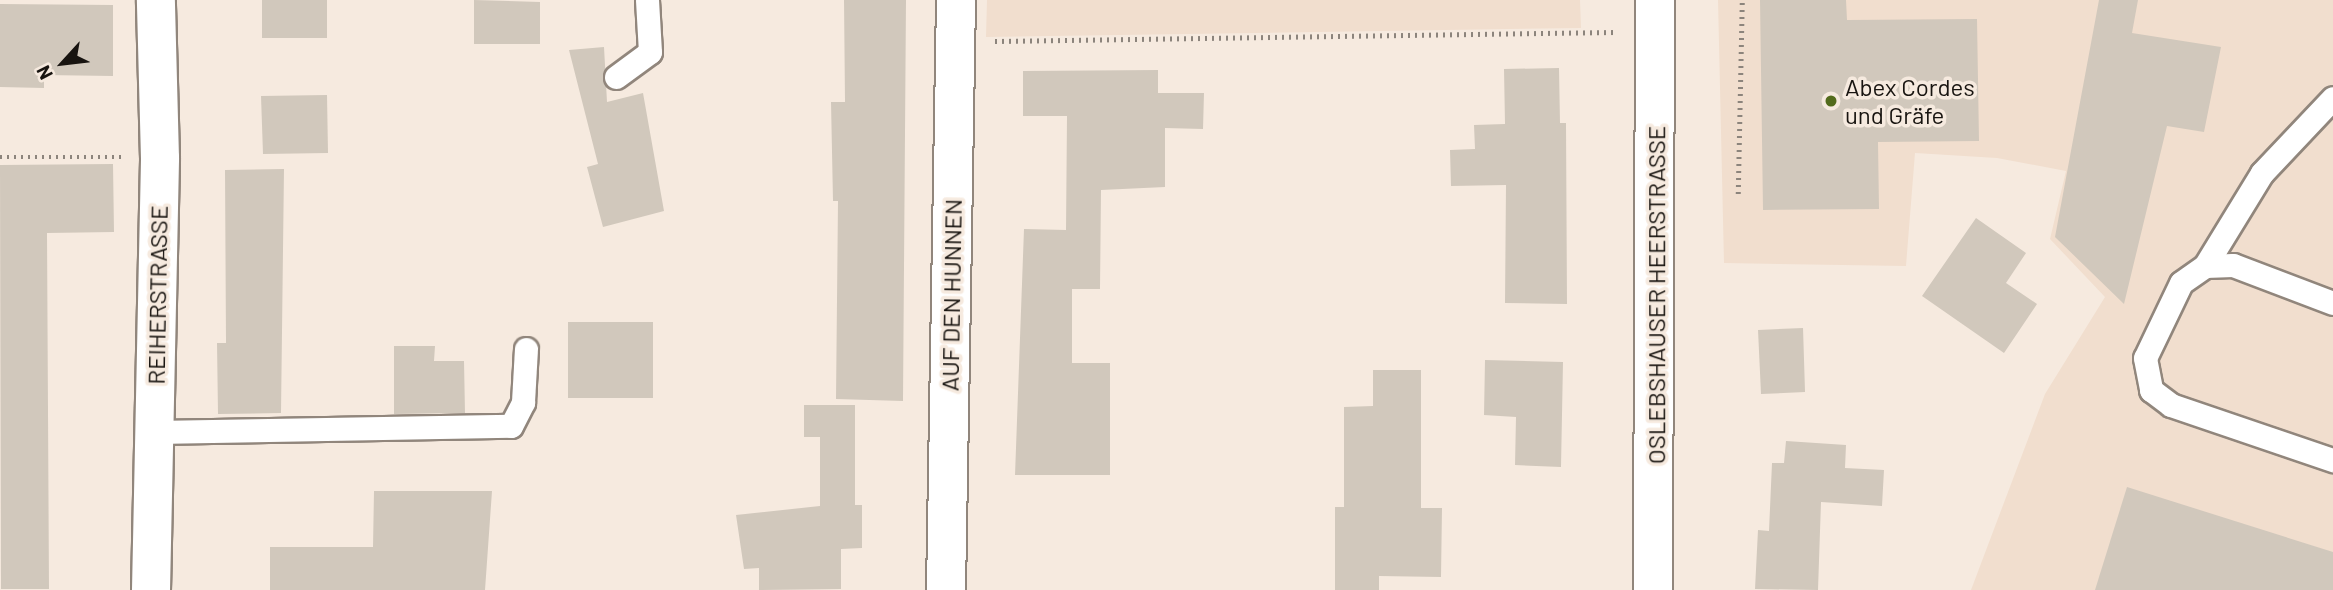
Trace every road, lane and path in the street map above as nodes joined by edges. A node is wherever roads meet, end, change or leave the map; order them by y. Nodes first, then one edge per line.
1 (156, 0) edge
2 (647, 0) edge
3 (956, 0) edge
4 (1655, 0) edge
5 (1742, 0) edge
6 (1581, 33) dead end
7 (956, 41) junction
8 (616, 77) dead end
9 (2333, 98) edge
10 (0, 157) edge
11 (160, 158) junction
12 (1738, 194) dead end
13 (2205, 266) junction
14 (2333, 303) edge
15 (526, 349) dead end
16 (155, 432) junction
17 (2333, 460) edge
18 (151, 590) edge
19 (946, 590) edge
20 (1653, 590) edge

1 - 11 street, REIHERSTRASSE
2 - 8 lane
3 - 7 street, AUF DEN HUNNEN
4 - 20 street, OSLEBSHAUSER HEERSTRASSE
5 - 12 path
6 - 7 path
7 - 19 street, AUF DEN HUNNEN
9 - 13 lane
10 - 11 path
11 - 16 street, REIHERSTRASSE
13 - 14 lane
13 - 17 lane
15 - 16 lane
16 - 18 street, REIHERSTRASSE

